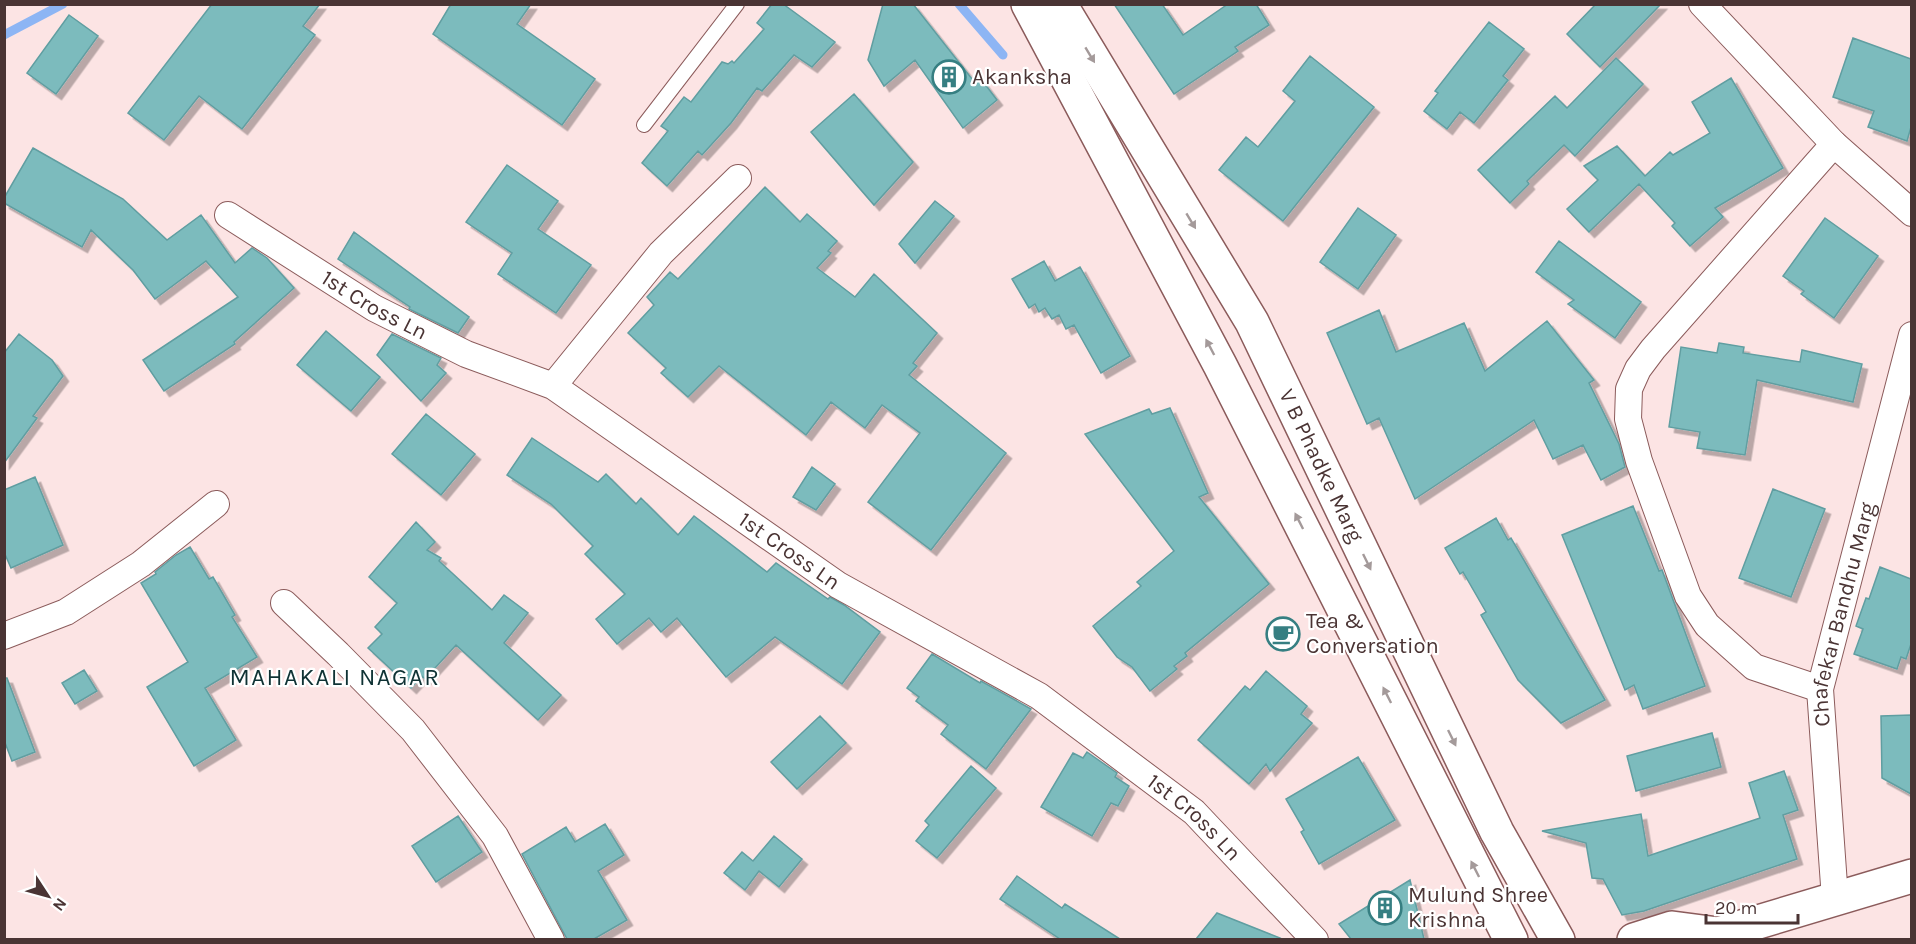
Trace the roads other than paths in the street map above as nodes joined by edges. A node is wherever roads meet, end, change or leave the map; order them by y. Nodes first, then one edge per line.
1 (737, 4) edge
2 (1060, 4) edge
3 (1702, 4) edge
4 (1029, 5) edge
5 (644, 125) dead end
6 (1834, 144) junction
7 (738, 178) dead end
8 (1911, 213) edge
9 (228, 215) dead end
10 (1911, 335) edge
11 (554, 386) junction
12 (216, 504) dead end
13 (284, 603) dead end
14 (4, 636) edge
15 (1820, 689) junction
16 (1911, 876) edge
17 (1835, 899) junction
18 (1715, 937) edge
19 (551, 939) edge
20 (1315, 939) edge
21 (1511, 939) edge
22 (1558, 939) edge
23 (1634, 939) edge

1 - 5 lane
2 -> 22 street, V B Phadke Marg
3 - 6 street
21 -> 4 street, V B Phadke Marg
6 - 8 street
6 - 15 street
7 - 11 street
9 - 11 street, 1st Cross Ln
10 - 15 street, Chafekar Bandhu Marg
11 - 20 street, 1st Cross Ln
12 - 14 street
13 - 19 street
15 - 17 street, Chafekar Bandhu Marg
16 - 17 street
17 - 18 street
18 - 23 street

